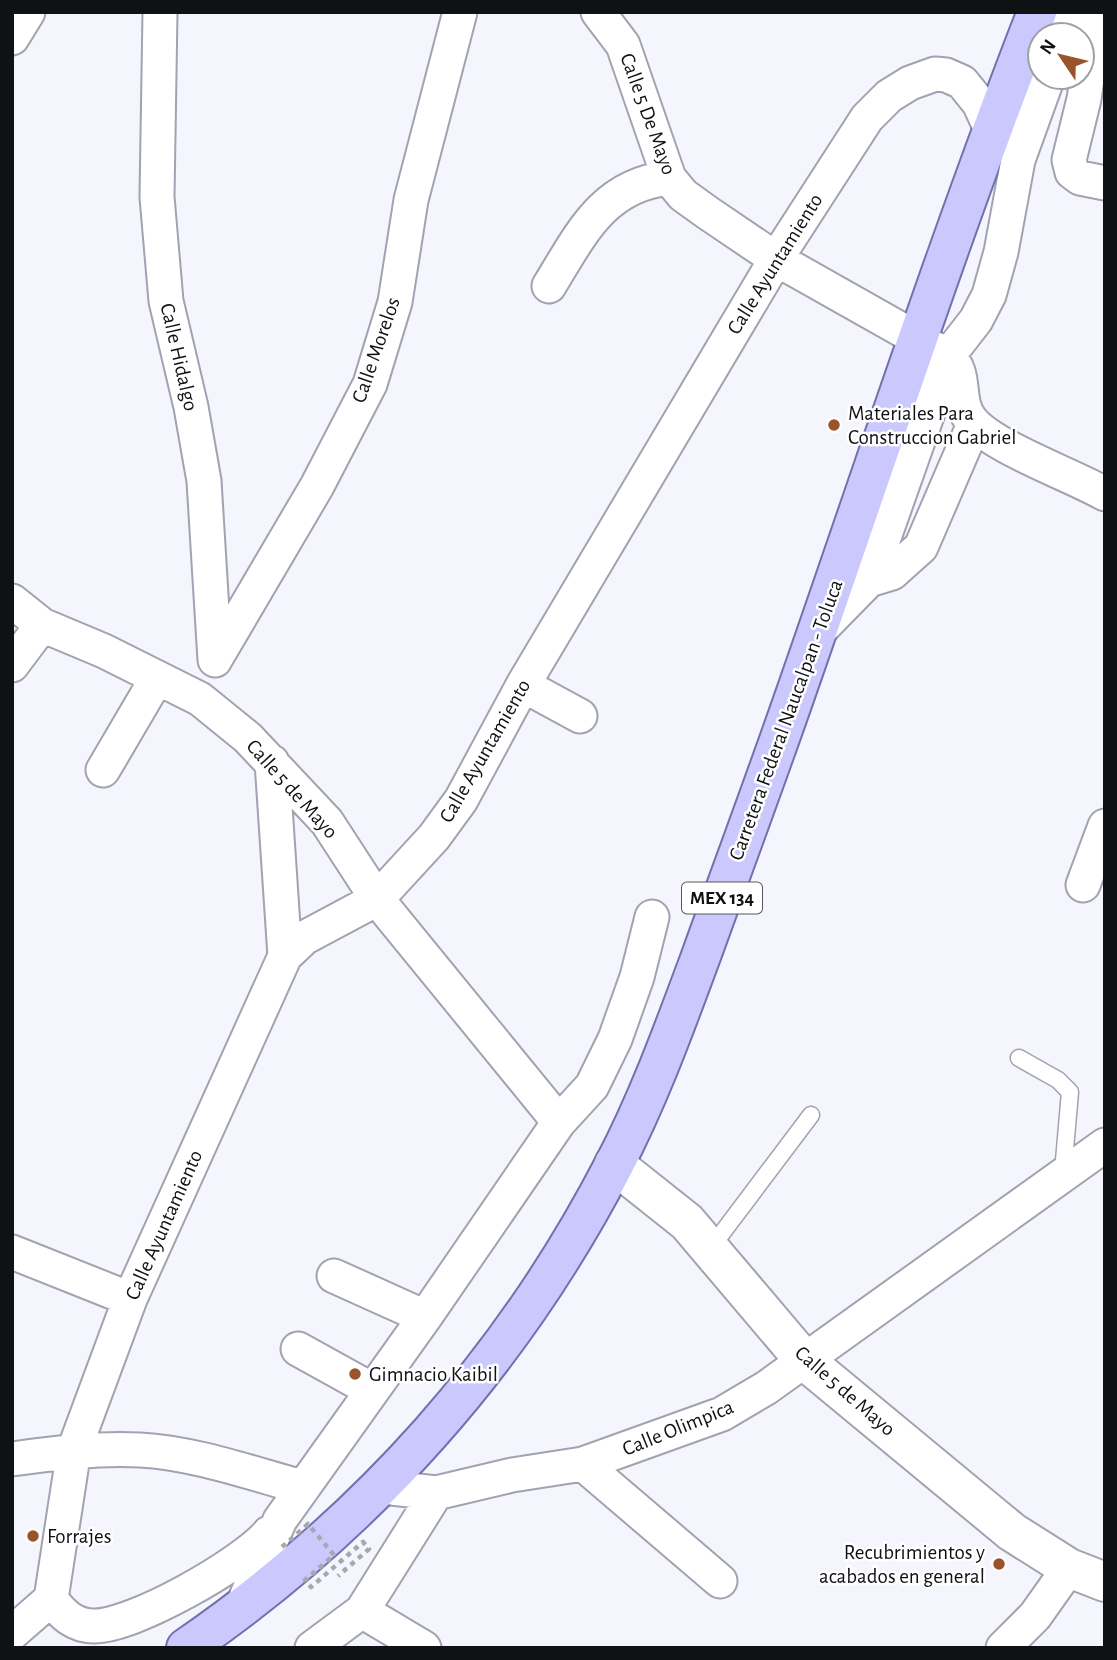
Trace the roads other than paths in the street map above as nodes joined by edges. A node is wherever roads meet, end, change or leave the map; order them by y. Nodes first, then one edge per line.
1 (28, 12) edge
2 (160, 12) edge
3 (460, 12) edge
4 (598, 12) edge
5 (1037, 12) edge
6 (1097, 12) edge
7 (12, 38) edge
8 (1033, 91) edge
9 (1019, 104) junction
10 (991, 129) junction
11 (669, 178) junction
12 (1105, 183) edge
13 (776, 259) junction
14 (549, 286) dead end
15 (933, 349) junction
16 (974, 424) junction
17 (1105, 494) edge
18 (869, 580) junction
19 (12, 601) edge
20 (41, 625) junction
21 (817, 633) junction
22 (216, 658) junction
23 (12, 666) edge
24 (157, 678) junction
25 (523, 685) junction
26 (200, 699) junction
27 (580, 716) dead end
28 (272, 762) junction
29 (103, 770) dead end
30 (1105, 826) edge
31 (1083, 885) dead end
32 (377, 899) junction
33 (652, 917) dead end
34 (285, 956) junction
35 (1019, 1058) dead end
36 (811, 1115) dead end
37 (559, 1122) junction
38 (1105, 1145) edge
39 (614, 1164) junction
40 (1063, 1175) junction
41 (710, 1249) junction
42 (12, 1252) edge
43 (334, 1276) dead end
44 (130, 1299) junction
45 (425, 1317) junction
46 (298, 1349) dead end
47 (804, 1360) junction
48 (372, 1390) junction
49 (74, 1450) junction
50 (12, 1458) edge
51 (583, 1464) junction
52 (302, 1487) junction
53 (383, 1487) junction
54 (436, 1493) junction
55 (281, 1534) junction
56 (1069, 1568) junction
57 (720, 1581) dead end
58 (1105, 1582) edge
59 (51, 1599) junction
60 (240, 1611) junction
61 (362, 1611) junction
62 (12, 1633) edge
63 (186, 1648) edge
64 (312, 1648) edge
65 (424, 1648) edge
66 (1003, 1648) edge

1 - 7 street
2 - 22 street, Calle Hidalgo
3 - 22 street, Calle Morelos
4 - 11 street, Calle 5 De Mayo
5 - 9 main road, Carretera Federal Naucalpan - Toluca / MEX 134
6 - 12 street
8 - 9 street
9 - 10 main road, Carretera Federal Naucalpan - Toluca / MEX 134
9 - 15 street
10 - 13 street, Calle Ayuntamiento
10 - 15 main road, Carretera Federal Naucalpan - Toluca / MEX 134
11 - 13 street, Calle 5 De Mayo
11 - 14 street
13 - 15 street, Calle 5 De Mayo
13 - 25 street, Calle Ayuntamiento
15 - 16 street
15 - 18 street
15 - 21 main road, Carretera Federal Naucalpan - Toluca / MEX 134
16 - 17 street
16 - 18 street
18 - 21 street
19 - 20 street, Calle 5 de Mayo
20 - 23 street
20 - 24 street, Calle 5 de Mayo
21 - 39 main road, Carretera Federal Naucalpan - Toluca / MEX 134
22 - 26 street, Calle Hidalgo
24 - 26 street, Calle 5 de Mayo
24 - 29 street
25 - 27 street
25 - 32 street, Calle Ayuntamiento
26 - 28 street, Calle 5 de Mayo
28 - 32 street, Calle 5 de Mayo
28 - 34 street
30 - 31 street
32 - 34 street, Calle Ayuntamiento
32 - 37 street, Calle 5 de Mayo
33 - 37 street
34 - 44 street, Calle Ayuntamiento
35 - 40 lane
36 - 41 lane
37 - 45 street
38 - 40 street, Calle Olimpica
39 - 41 street, Calle 5 de Mayo
39 - 53 main road, Carretera Federal Naucalpan - Toluca / MEX 134
40 - 47 street, Calle Olimpica
41 - 47 street, Calle 5 de Mayo
42 - 44 street
43 - 45 street
44 - 49 street, Calle Ayuntamiento
45 - 48 street
46 - 48 street
47 - 51 street, Calle Olimpica
47 - 56 street, Calle 5 de Mayo
48 - 52 street
49 - 50 street
49 - 52 street
49 - 59 street, Calle Ayuntamiento
51 - 54 street, Calle Olimpica
51 - 57 street
52 - 55 street
53 - 54 street, Calle Olimpica
53 - 60 main road, Carretera Federal Naucalpan - Toluca / MEX 134
54 - 61 street
55 - 59 street
55 - 60 street
56 - 58 street, Calle 5 de Mayo
56 - 66 street
59 - 62 street
60 - 63 main road, Carretera Federal Naucalpan - Toluca / MEX 134
61 - 64 street
61 - 65 street

